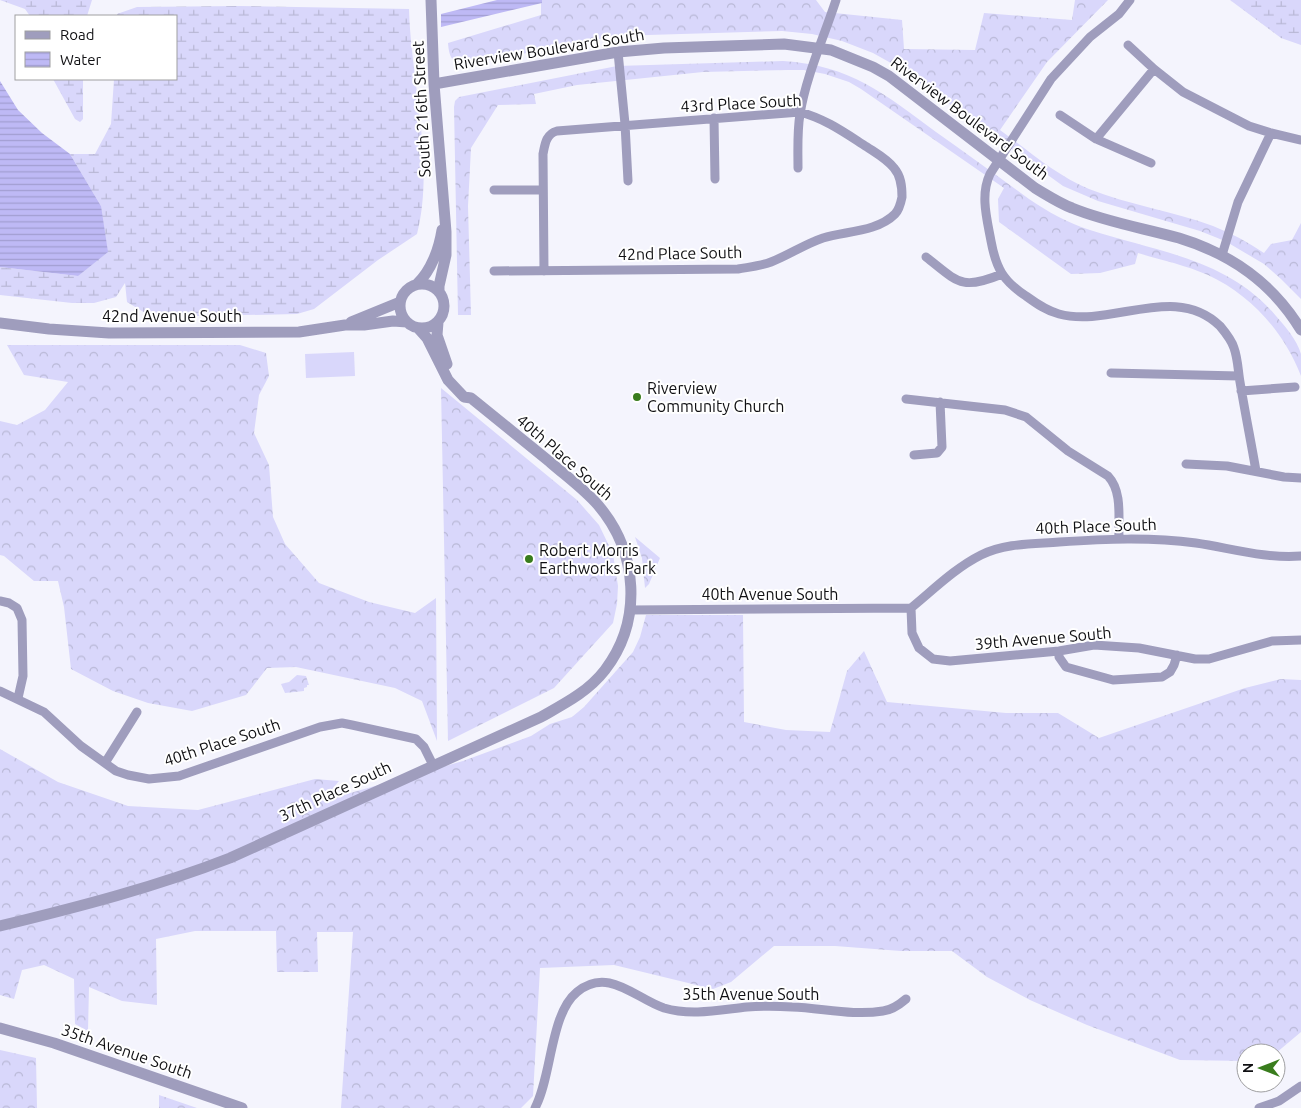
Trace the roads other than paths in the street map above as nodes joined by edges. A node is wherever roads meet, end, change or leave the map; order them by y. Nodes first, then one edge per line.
1 (431, 0) edge
2 (836, 0) edge
3 (1130, 0) edge
4 (1128, 45) dead end
5 (820, 49) junction
6 (618, 52) junction
7 (1154, 70) junction
8 (434, 84) junction
9 (800, 112) junction
10 (1060, 115) dead end
11 (714, 118) junction
12 (625, 124) junction
13 (1271, 133) junction
14 (1096, 139) junction
15 (1301, 140) edge
16 (999, 160) junction
17 (1151, 163) dead end
18 (798, 168) dead end
19 (715, 179) dead end
20 (628, 181) dead end
21 (494, 190) dead end
22 (543, 190) junction
23 (902, 194) joint
24 (444, 216) junction
25 (1222, 255) junction
26 (926, 257) dead end
27 (494, 271) dead end
28 (544, 271) junction
29 (1002, 274) junction
30 (417, 284) junction
31 (439, 292) junction
32 (400, 302) junction
33 (407, 322) junction
34 (438, 322) junction
35 (0, 323) edge
36 (345, 325) junction
37 (418, 328) junction
38 (1301, 330) edge
39 (1111, 373) dead end
40 (1239, 376) junction
41 (1295, 387) dead end
42 (1241, 390) junction
43 (470, 398) junction
44 (906, 398) dead end
45 (940, 402) junction
46 (914, 455) dead end
47 (1186, 464) dead end
48 (1256, 471) junction
49 (1301, 478) edge
50 (1119, 539) junction
51 (1301, 556) edge
52 (0, 602) edge
53 (911, 608) junction
54 (630, 610) junction
55 (1301, 640) edge
56 (1058, 651) junction
57 (1177, 655) junction
58 (0, 692) edge
59 (18, 698) junction
60 (137, 712) dead end
61 (105, 763) junction
62 (433, 765) junction
63 (0, 926) edge
64 (906, 999) dead end
65 (0, 1028) edge
66 (1301, 1086) edge
67 (242, 1108) edge
68 (535, 1108) edge
69 (1259, 1108) edge

1 - 8 street, South 216th Street
2 - 5 street
3 - 16 street
4 - 7 street
5 - 6 street, Riverview Boulevard South
5 - 9 street
5 - 16 street, Riverview Boulevard South
6 - 8 street, Riverview Boulevard South
6 - 12 street
7 - 13 street
7 - 14 street
8 - 24 street, South 216th Street
9 - 11 street, 43rd Place South
9 - 18 street
9 - 23 street, 43rd Place South
10 - 14 street
11 - 12 street, 43rd Place South
11 - 19 street
12 - 20 street
12 - 22 street, 43rd Place South
13 - 15 street
13 - 25 street
14 - 17 street
16 - 25 street, Riverview Boulevard South
16 - 29 street
21 - 22 street
22 - 28 street
23 - 28 street, 42nd Place South
24 - 30 street, South 216th Street
24 - 31 street, South 216th Street
25 - 38 street, Riverview Boulevard South
26 - 29 street
27 - 28 street, 42nd Place South
29 - 40 street
30 - 31 street
30 - 32 street
31 - 34 street
32 - 33 street
32 - 36 street, 42nd Avenue South
33 - 36 street, 42nd Avenue South
33 - 37 street
34 - 37 street
34 - 43 street, 40th Place South
35 - 36 street, 42nd Avenue South
37 - 43 street, 40th Place South
39 - 40 street
40 - 42 street
41 - 42 street
42 - 48 street
43 - 54 street, 40th Place South
44 - 45 street
45 - 46 street
45 - 50 street
47 - 48 street
48 - 49 street
50 - 51 street, 40th Place South
50 - 53 street, 40th Place South
52 - 59 street
53 - 54 street, 40th Avenue South
53 - 56 street, 39th Avenue South
54 - 62 street, 37th Place South
55 - 57 street, 39th Avenue South
56 - 57 street, 39th Avenue South
56 - 57 street
58 - 59 street, 40th Place South
59 - 61 street, 40th Place South
60 - 61 street
61 - 62 street, 40th Place South
62 - 63 street, 37th Place South
64 - 68 street, 35th Avenue South
65 - 67 street, 35th Avenue South
66 - 69 street

